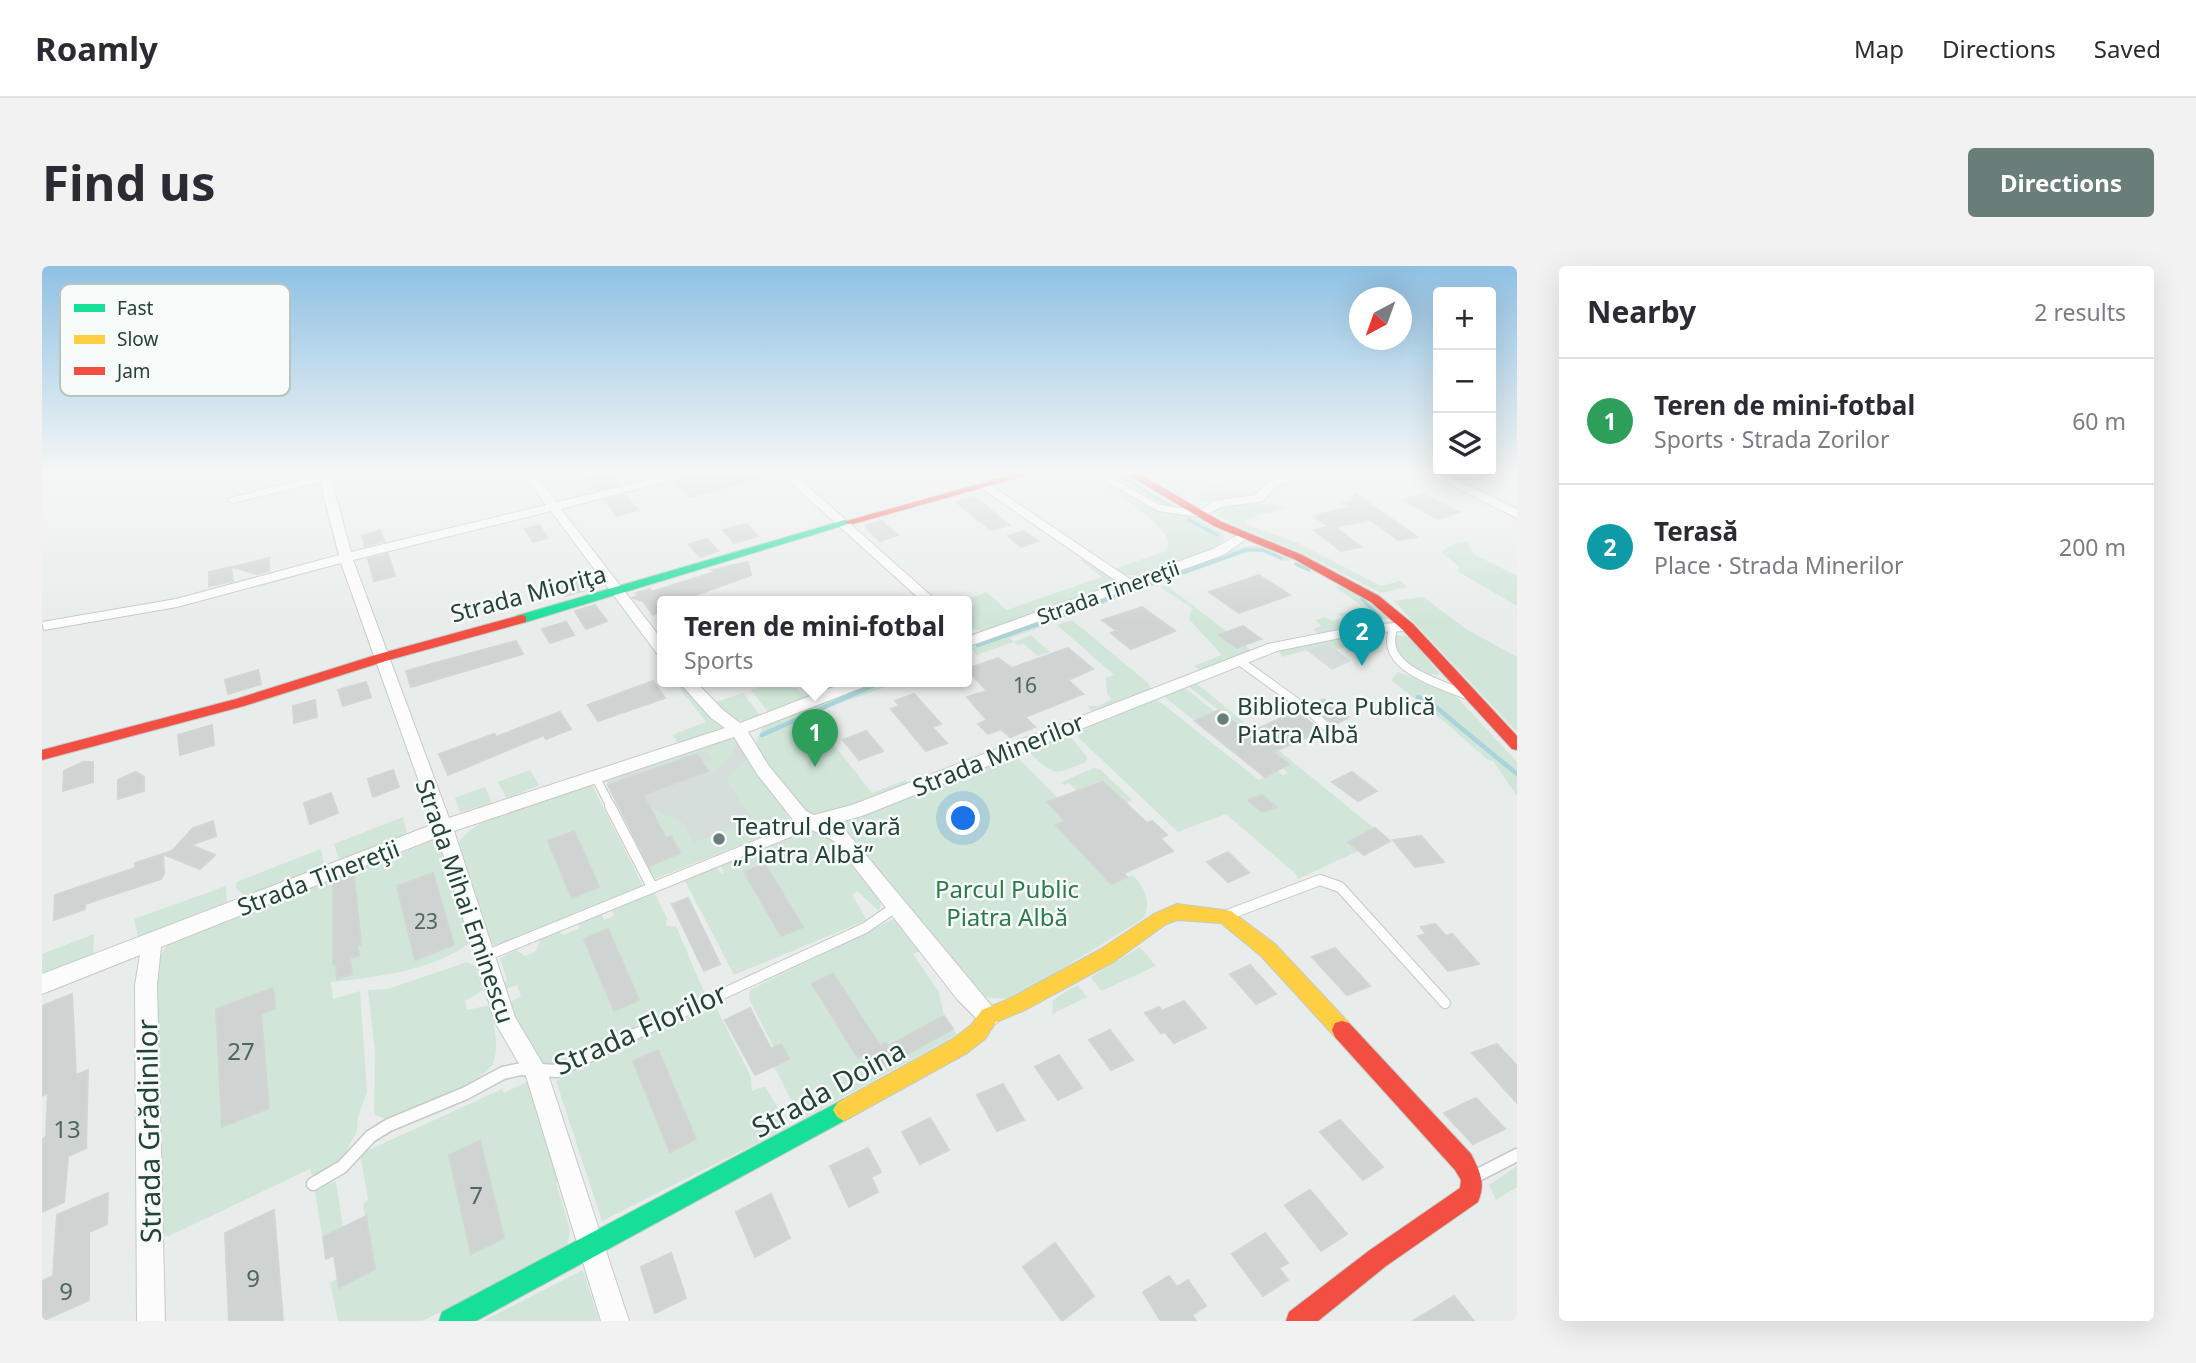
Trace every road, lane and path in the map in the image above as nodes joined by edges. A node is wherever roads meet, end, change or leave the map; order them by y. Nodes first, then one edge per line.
1 (340, 523) edge
2 (490, 523) edge
3 (564, 523) edge
4 (1040, 523) edge
5 (1219, 523) edge
6 (844, 524) joint
7 (1245, 536) junction
8 (346, 559) junction
9 (1131, 585) junction
10 (616, 592) junction
11 (924, 596) edge
12 (44, 626) dead end
13 (1401, 627) junction
14 (972, 637) edge
15 (657, 644) edge
16 (384, 657) junction
17 (1238, 660) junction
18 (692, 687) edge
19 (849, 687) edge
20 (1472, 697) junction
21 (738, 730) junction
22 (1339, 740) dead end
23 (1517, 745) edge
24 (42, 755) edge
25 (595, 776) junction
26 (811, 823) junction
27 (444, 828) junction
28 (652, 887) junction
29 (898, 906) junction
30 (1225, 916) junction
31 (152, 941) junction
32 (485, 956) junction
33 (42, 984) edge
34 (1445, 1003) dead end
35 (989, 1016) junction
36 (536, 1071) junction
37 (1517, 1154) edge
38 (1472, 1179) junction
39 (313, 1184) dead end
40 (593, 1247) junction
41 (151, 1321) edge
42 (451, 1321) edge
43 (615, 1321) edge
44 (1298, 1321) edge

1 - 8 street, Strada Mihai Eminescu
2 - 8 street
3 - 10 street
4 - 9 street
5 - 7 street
6 - 10 street, Strada Mioriţa
6 - 11 street
7 - 9 street, Strada Tinereţii
7 - 13 street
8 - 12 street
8 - 16 street, Strada Mihai Eminescu
9 - 14 street, Strada Tinereţii
10 - 15 street
10 - 16 street, Strada Mioriţa
13 - 17 street, Strada Minerilor
13 - 20 street
13 - 20 lane
16 - 24 street, Strada Mioriţa
16 - 27 street, Strada Mihai Eminescu
17 - 22 lane
17 - 26 street, Strada Minerilor
18 - 21 street
19 - 21 street, Strada Tinereţii
20 - 23 street
21 - 25 street, Strada Tinereţii
21 - 26 street
25 - 27 street, Strada Tinereţii
25 - 28 lane
26 - 28 lane, Strada Minerilor
26 - 29 street
27 - 31 street, Strada Tinereţii
27 - 32 street, Strada Mihai Eminescu
28 - 32 lane, Strada Minerilor
29 - 35 street
29 - 36 lane, Strada Florilor
30 - 34 lane, Strada Doina
30 - 35 street, Strada Doina
30 - 38 street
31 - 33 street, Strada Tinereţii
31 - 41 street, Strada Grădinilor
32 - 36 street, Strada Mihai Eminescu
35 - 40 street, Strada Doina
36 - 39 lane, Strada Florilor
36 - 40 street, Strada Mihai Eminescu
37 - 38 lane
38 - 44 street
40 - 42 street, Strada Doina
40 - 43 street, Strada Mihai Eminescu

